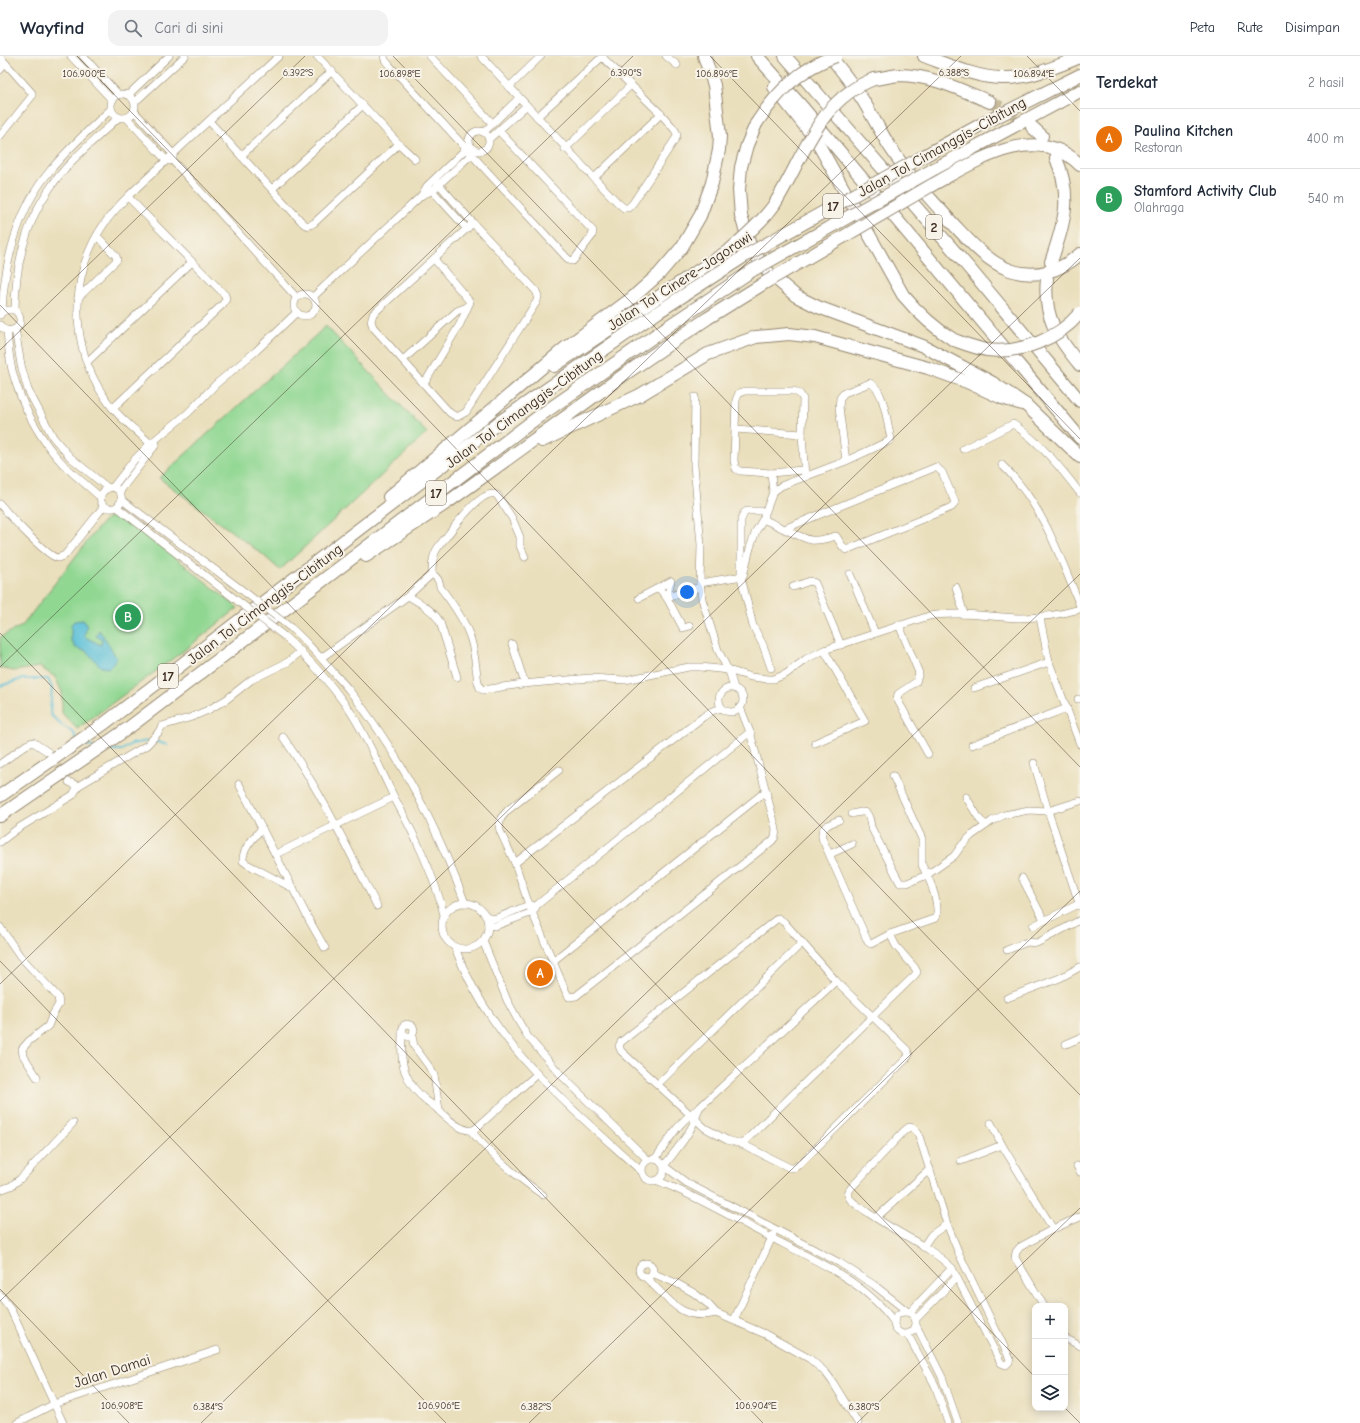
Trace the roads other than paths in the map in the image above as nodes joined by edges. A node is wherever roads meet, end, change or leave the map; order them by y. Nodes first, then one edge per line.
1 (71, 56) edge
2 (83, 56) edge
3 (169, 56) edge
4 (185, 56) edge
5 (279, 56) edge
6 (317, 56) edge
7 (384, 56) edge
8 (430, 56) edge
9 (481, 56) edge
10 (541, 56) edge
11 (666, 56) edge
12 (704, 56) edge
13 (754, 56) edge
14 (757, 56) edge
15 (785, 56) edge
16 (830, 56) edge
17 (836, 56) edge
18 (924, 56) edge
19 (938, 56) edge
20 (0, 57) edge
21 (602, 57) edge
22 (1080, 57) edge
23 (5, 63) junction
24 (677, 65) dead end
25 (0, 70) edge
26 (332, 71) junction
27 (979, 75) junction
28 (1080, 75) edge
29 (631, 85) junction
30 (509, 87) junction
31 (1080, 91) edge
32 (119, 95) junction
33 (128, 95) junction
34 (519, 98) junction
35 (112, 100) junction
36 (134, 102) junction
37 (990, 102) tunnel mouth
38 (363, 105) junction
39 (526, 106) junction
40 (111, 109) junction
41 (134, 111) junction
42 (661, 114) junction
43 (537, 117) junction
44 (118, 118) junction
45 (127, 118) junction
46 (209, 121) junction
47 (492, 123) junction
48 (1032, 127) tunnel mouth
49 (499, 131) junction
50 (484, 132) junction
51 (0, 136) edge
52 (1042, 136) dead end
53 (489, 139) junction
54 (399, 144) junction
55 (468, 147) junction
56 (565, 149) junction
57 (473, 153) junction
58 (241, 156) junction
59 (1056, 158) dead end
60 (171, 159) junction
61 (415, 159) dead end
62 (1080, 165) edge
63 (594, 178) junction
64 (437, 181) junction
65 (430, 188) junction
66 (272, 189) junction
67 (128, 197) junction
68 (473, 223) junction
69 (467, 229) junction
70 (97, 236) junction
71 (1080, 254) edge
72 (434, 259) junction
73 (192, 262) junction
74 (1051, 262) dead end
75 (1047, 279) dead end
76 (313, 297) junction
77 (78, 298) junction
78 (297, 298) junction
79 (467, 307) junction
80 (15, 310) junction
81 (298, 312) junction
82 (1080, 313) edge
83 (1, 314) edge
84 (0, 325) edge
85 (15, 329) junction
86 (7, 330) junction
87 (403, 360) junction
88 (87, 362) junction
89 (1080, 365) edge
90 (424, 384) junction
91 (508, 396) junction
92 (695, 397) dead end
93 (1080, 401) edge
94 (1026, 405) junction
95 (112, 408) junction
96 (735, 429) junction
97 (802, 434) junction
98 (1080, 438) edge
99 (152, 446) junction
100 (963, 449) dead end
101 (514, 454) junction
102 (1080, 457) edge
103 (846, 461) junction
104 (1002, 465) dead end
105 (770, 473) junction
106 (804, 473) junction
107 (110, 487) junction
108 (120, 491) junction
109 (773, 492) junction
110 (1080, 493) edge
111 (100, 497) junction
112 (122, 500) junction
113 (1, 506) edge
114 (104, 506) junction
115 (117, 507) junction
116 (764, 515) junction
117 (784, 529) junction
118 (525, 557) dead end
119 (432, 574) junction
120 (850, 574) dead end
121 (741, 577) junction
122 (286, 585) junction
123 (700, 585) junction
124 (658, 587) junction
125 (793, 587) dead end
126 (956, 587) dead end
127 (408, 596) junction
128 (667, 597) junction
129 (639, 598) dead end
130 (1080, 606) edge
131 (1080, 609) edge
132 (282, 611) junction
133 (964, 614) junction
134 (1040, 618) junction
135 (898, 625) junction
136 (690, 626) dead end
137 (875, 633) junction
138 (512, 644) dead end
139 (841, 645) junction
140 (824, 650) junction
141 (301, 651) junction
142 (321, 658) junction
143 (1049, 662) junction
144 (771, 668) dead end
145 (728, 670) junction
146 (457, 677) dead end
147 (525, 684) junction
148 (734, 688) junction
149 (974, 688) dead end
150 (740, 707) junction
151 (722, 708) junction
152 (1067, 708) junction
153 (750, 732) junction
154 (283, 736) dead end
155 (815, 743) dead end
156 (1080, 744) edge
157 (972, 745) dead end
158 (48, 752) tunnel mouth
159 (928, 754) dead end
160 (1034, 763) dead end
161 (0, 764) edge
162 (559, 770) dead end
163 (893, 776) dead end
164 (69, 782) tunnel mouth
165 (239, 784) dead end
166 (78, 786) junction
167 (766, 791) junction
168 (0, 796) edge
169 (394, 797) junction
170 (966, 797) dead end
171 (1080, 801) edge
172 (1048, 811) junction
173 (852, 814) dead end
174 (0, 816) edge
175 (839, 820) dead end
176 (336, 824) junction
177 (986, 825) junction
178 (262, 828) junction
179 (0, 842) edge
180 (852, 844) dead end
181 (276, 854) junction
182 (830, 854) junction
183 (515, 863) junction
184 (927, 875) junction
185 (1022, 878) dead end
186 (294, 889) junction
187 (465, 903) junction
188 (1079, 905) edge
189 (377, 906) dead end
190 (533, 907) junction
191 (444, 914) junction
192 (485, 915) junction
193 (1044, 920) junction
194 (1080, 920) edge
195 (488, 925) junction
196 (1033, 926) dead end
197 (0, 927) edge
198 (890, 934) junction
199 (483, 941) junction
200 (802, 943) junction
201 (325, 948) dead end
202 (455, 948) junction
203 (1007, 950) dead end
204 (553, 961) junction
205 (1080, 967) edge
206 (836, 981) junction
207 (1007, 998) dead end
208 (873, 1018) junction
209 (402, 1031) junction
210 (412, 1036) junction
211 (1080, 1038) edge
212 (1066, 1044) dead end
213 (414, 1046) junction
214 (402, 1048) junction
215 (536, 1074) junction
216 (37, 1077) dead end
217 (658, 1084) junction
218 (699, 1108) junction
219 (439, 1110) junction
220 (689, 1114) junction
221 (696, 1121) junction
222 (73, 1123) dead end
223 (991, 1124) dead end
224 (471, 1131) junction
225 (742, 1144) junction
226 (1002, 1145) junction
227 (647, 1159) junction
228 (655, 1159) junction
229 (961, 1161) dead end
230 (664, 1166) junction
231 (930, 1169) junction
232 (641, 1170) junction
233 (658, 1181) junction
234 (0, 1190) edge
235 (543, 1195) dead end
236 (1080, 1217) edge
237 (876, 1218) junction
238 (947, 1224) junction
239 (1053, 1229) junction
240 (776, 1230) junction
241 (771, 1238) junction
242 (923, 1247) junction
243 (952, 1268) junction
244 (652, 1273) junction
245 (644, 1276) junction
246 (663, 1277) junction
247 (957, 1277) junction
248 (657, 1287) junction
249 (0, 1295) edge
250 (1042, 1303) edge
251 (909, 1312) junction
252 (716, 1313) junction
253 (734, 1320) junction
254 (894, 1322) junction
255 (916, 1323) junction
256 (908, 1334) junction
257 (1067, 1339) edge
258 (1080, 1346) edge
259 (218, 1350) dead end
260 (54, 1404) junction
261 (17, 1423) edge
262 (63, 1423) edge
263 (858, 1423) edge
264 (948, 1423) edge
265 (958, 1423) edge

1 - 35 street
2 - 32 street
3 - 33 street
4 - 36 street
5 - 46 street
6 - 26 street
7 - 55 street
8 - 47 street
9 - 30 street
10 - 30 street
11 - 24 street
12 - 91 highway
13 - 82 highway, bridge
14 - 98 highway, 2
15 - 93 highway, 2
16 - 71 highway
17 - 94 highway, bridge
18 - 27 highway
19 - 27 highway
20 - 23 street
21 - 29 street
21 - 43 street
22 - 27 highway
23 - 25 street
23 - 51 street
26 - 38 street
26 - 58 street
28 - 122 highway, Jalan Tol Cinere–Jagorawi / 17, bridge
29 - 42 street
29 - 56 street
30 - 34 street
31 - 132 highway, Jalan Tol Cimanggis–Cibitung / 17, bridge
32 - 33 street
32 - 35 street
33 - 36 street
34 - 39 street
34 - 47 street
35 - 40 street
36 - 41 street
37 - 91 highway, bridge
38 - 54 street
38 - 66 street
39 - 43 street
39 - 49 street
40 - 44 street
40 - 83 street
41 - 45 street
41 - 60 street
42 - 63 street
42 - 63 street
43 - 56 street
44 - 45 street
44 - 80 street
45 - 60 street
46 - 58 street
46 - 60 street
47 - 50 street
48 - 52 highway
49 - 53 street
49 - 57 street
50 - 53 street
50 - 55 street
53 - 57 street
54 - 61 street
54 - 66 street
55 - 57 street
55 - 64 street
56 - 63 street
57 - 64 street
58 - 66 street
59 - 74 highway
60 - 67 street
60 - 78 street
62 - 101 highway, bridge
64 - 65 street
64 - 68 street
65 - 69 street
65 - 76 street
67 - 70 street
67 - 73 street
68 - 69 street
68 - 90 street
69 - 72 street
70 - 77 street
70 - 77 street
72 - 79 street
72 - 87 street
73 - 88 street
73 - 95 street
75 - 89 highway
76 - 78 street
76 - 81 street
77 - 88 street
78 - 81 street
79 - 87 street
79 - 90 street
80 - 83 street
80 - 85 street
81 - 99 street
84 - 86 street
85 - 86 street
85 - 107 street
86 - 111 street
87 - 90 street
88 - 95 street
91 - 122 highway
92 - 123 street
94 - 101 highway
94 - 102 highway
95 - 99 street
96 - 97 street
96 - 97 street
96 - 105 street
97 - 106 street
99 - 107 street
99 - 108 street
100 - 110 street
101 - 132 highway
103 - 103 street
103 - 106 street
104 - 130 street
105 - 106 street
105 - 109 street
106 - 109 street
107 - 108 street
107 - 111 street
108 - 112 street
109 - 116 street
111 - 114 street
112 - 115 street
112 - 142 street, bridge
113 - 114 street
114 - 115 street
115 - 141 street, bridge
116 - 117 street
116 - 121 street
116 - 121 street
117 - 117 street
118 - 119 street
119 - 127 street
119 - 147 street
120 - 137 street
121 - 123 street
121 - 144 street
122 - 168 highway, Jalan Tol Cimanggis–Cibitung / 17
123 - 128 street
123 - 145 street
124 - 128 street
124 - 128 street
124 - 129 street
125 - 139 street
126 - 133 street
127 - 142 street
127 - 146 street
128 - 136 street
131 - 134 street
132 - 174 highway, Jalan Tol Cimanggis–Cibitung / 17
133 - 134 street
133 - 135 street
134 - 143 street
135 - 137 street
135 - 159 street
137 - 139 street
138 - 147 street
139 - 140 street
140 - 145 street
140 - 155 street
141 - 166 street
141 - 169 street
142 - 187 street
143 - 149 street
143 - 152 street
145 - 147 street
145 - 148 street
148 - 150 street
148 - 151 street
150 - 151 street
150 - 153 street
151 - 183 street
152 - 156 street
152 - 157 street
153 - 167 street
153 - 190 street
154 - 176 street
158 - 161 street
160 - 172 street
162 - 183 street
163 - 184 street
164 - 166 street
165 - 178 street
166 - 179 street
167 - 204 street
167 - 204 street
169 - 176 street
169 - 191 street
170 - 177 street
171 - 172 street
172 - 177 street
172 - 188 street
173 - 184 street
175 - 182 street
176 - 181 street
176 - 189 street
177 - 184 street
178 - 181 street
178 - 186 street
180 - 182 street
181 - 186 street
182 - 198 street
183 - 190 street
184 - 198 street
185 - 193 street
186 - 201 street
187 - 191 street
187 - 192 street
188 - 193 street
190 - 192 street
190 - 195 street
190 - 204 street
191 - 202 street
192 - 195 street
193 - 196 street
194 - 203 street
195 - 199 street
197 - 216 street
198 - 208 street
199 - 202 street
199 - 227 street
200 - 206 street
200 - 217 street
200 - 217 street
202 - 215 street
205 - 207 street
206 - 208 street
206 - 218 street
208 - 225 street
208 - 225 street
209 - 210 street
209 - 210 street
209 - 214 street
210 - 213 street
211 - 212 street
213 - 214 street
213 - 219 street
214 - 219 street
215 - 224 street
215 - 232 street
217 - 220 street
218 - 220 street
218 - 221 street
219 - 224 street
220 - 221 street
220 - 228 street
221 - 225 street
221 - 230 street
222 - 234 street
223 - 226 street
224 - 235 street
226 - 229 street
226 - 239 street
227 - 228 street
227 - 232 street
228 - 230 street
230 - 233 street
230 - 240 street
231 - 237 street
231 - 237 street
231 - 238 street
232 - 233 street
233 - 241 street
236 - 239 street
237 - 242 street
238 - 242 street
238 - 247 street
239 - 250 street
240 - 241 street
240 - 251 street
241 - 253 street
241 - 254 street
242 - 243 street
243 - 247 street
243 - 251 street
244 - 245 street
244 - 245 street
244 - 246 street
245 - 248 street
246 - 248 street
246 - 252 street
247 - 255 street
248 - 252 street
249 - 260 street
251 - 254 street
251 - 255 street
252 - 253 street
253 - 263 street
254 - 256 street
255 - 256 street
255 - 265 street
256 - 264 street
257 - 258 street
259 - 260 street, Jalan Damai
260 - 261 street, Jalan Damai
260 - 262 street

